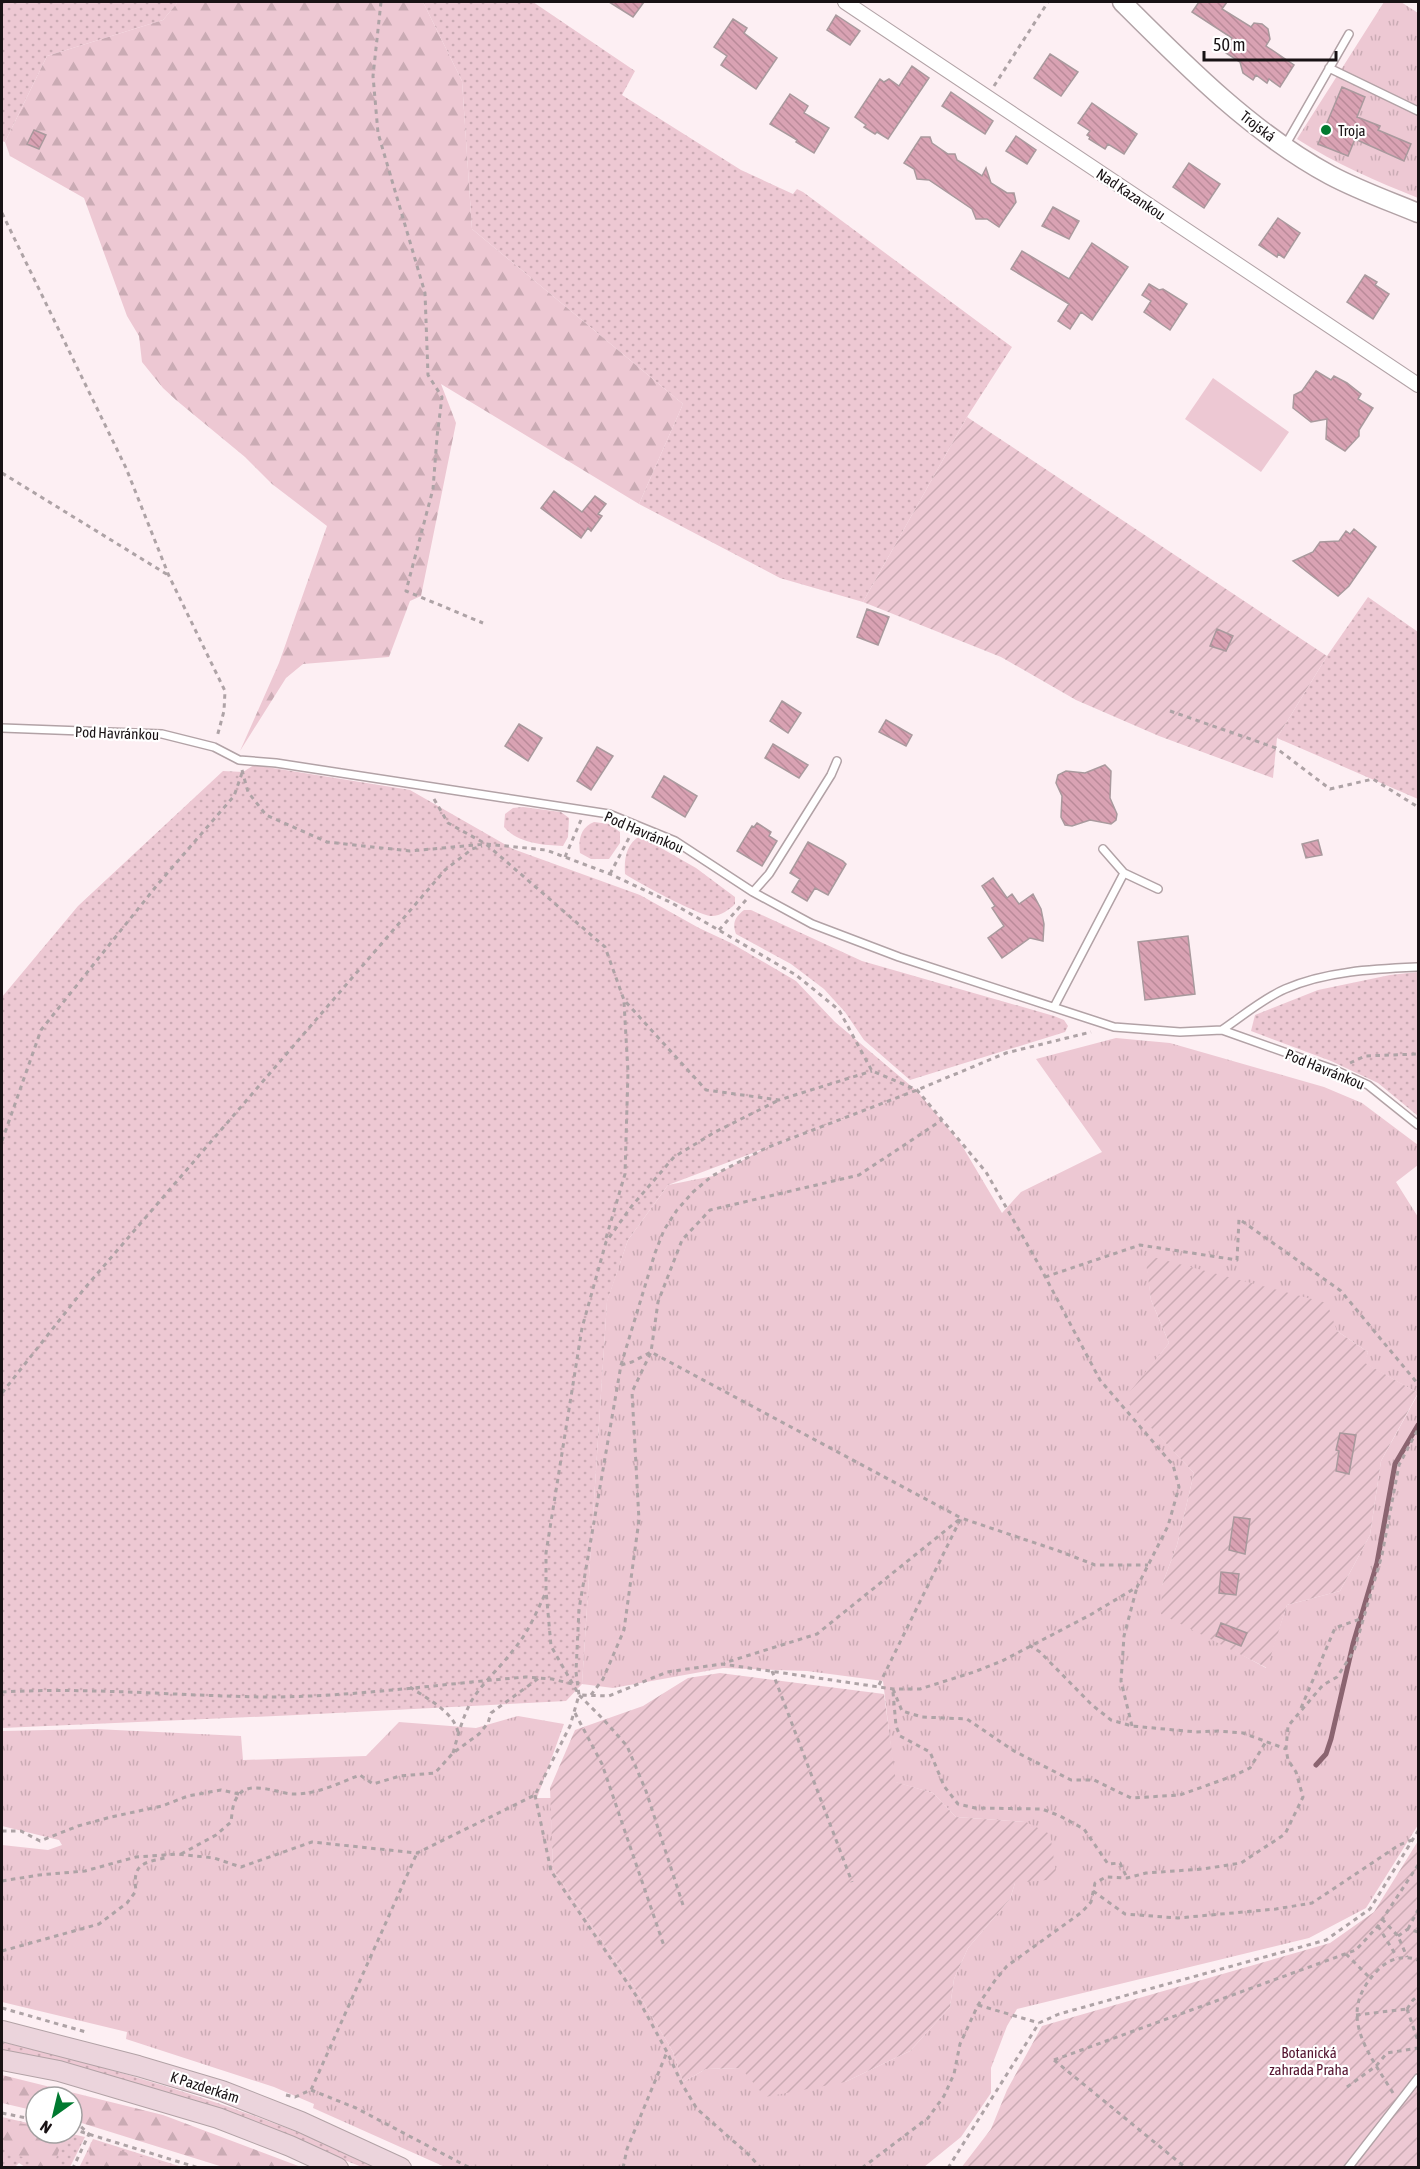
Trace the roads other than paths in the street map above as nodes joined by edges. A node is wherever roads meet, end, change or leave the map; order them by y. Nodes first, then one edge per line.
1 (845, 2) edge
2 (1122, 2) edge
3 (1349, 34) dead end
4 (1329, 68) junction
5 (1419, 111) edge
6 (1284, 147) junction
7 (1419, 213) edge
8 (1419, 385) edge
9 (2, 728) edge
10 (837, 761) dead end
11 (1103, 849) dead end
12 (1124, 873) junction
13 (1158, 889) dead end
14 (753, 891) junction
15 (1419, 967) edge
16 (1054, 1007) junction
17 (1222, 1030) junction
18 (1419, 1125) edge
19 (2, 2031) edge
20 (2, 2060) edge
21 (1419, 2078) edge
22 (338, 2168) edge
23 (401, 2168) edge
24 (1348, 2168) edge

1 - 8 street, Nad Kazankou
2 - 6 street, Trojská
3 - 4 lane
4 - 5 lane
4 - 6 lane
6 - 7 street, Trojská
9 - 14 lane, Pod Havránkou
10 - 14 lane
11 - 12 lane
12 - 13 lane
12 - 16 lane
14 - 16 lane, Pod Havránkou
15 - 17 lane
16 - 17 lane, Pod Havránkou
17 - 18 lane, Pod Havránkou
19 - 23 main road, K Pazderkám
20 - 22 main road, K Pazderkám
21 - 24 lane

